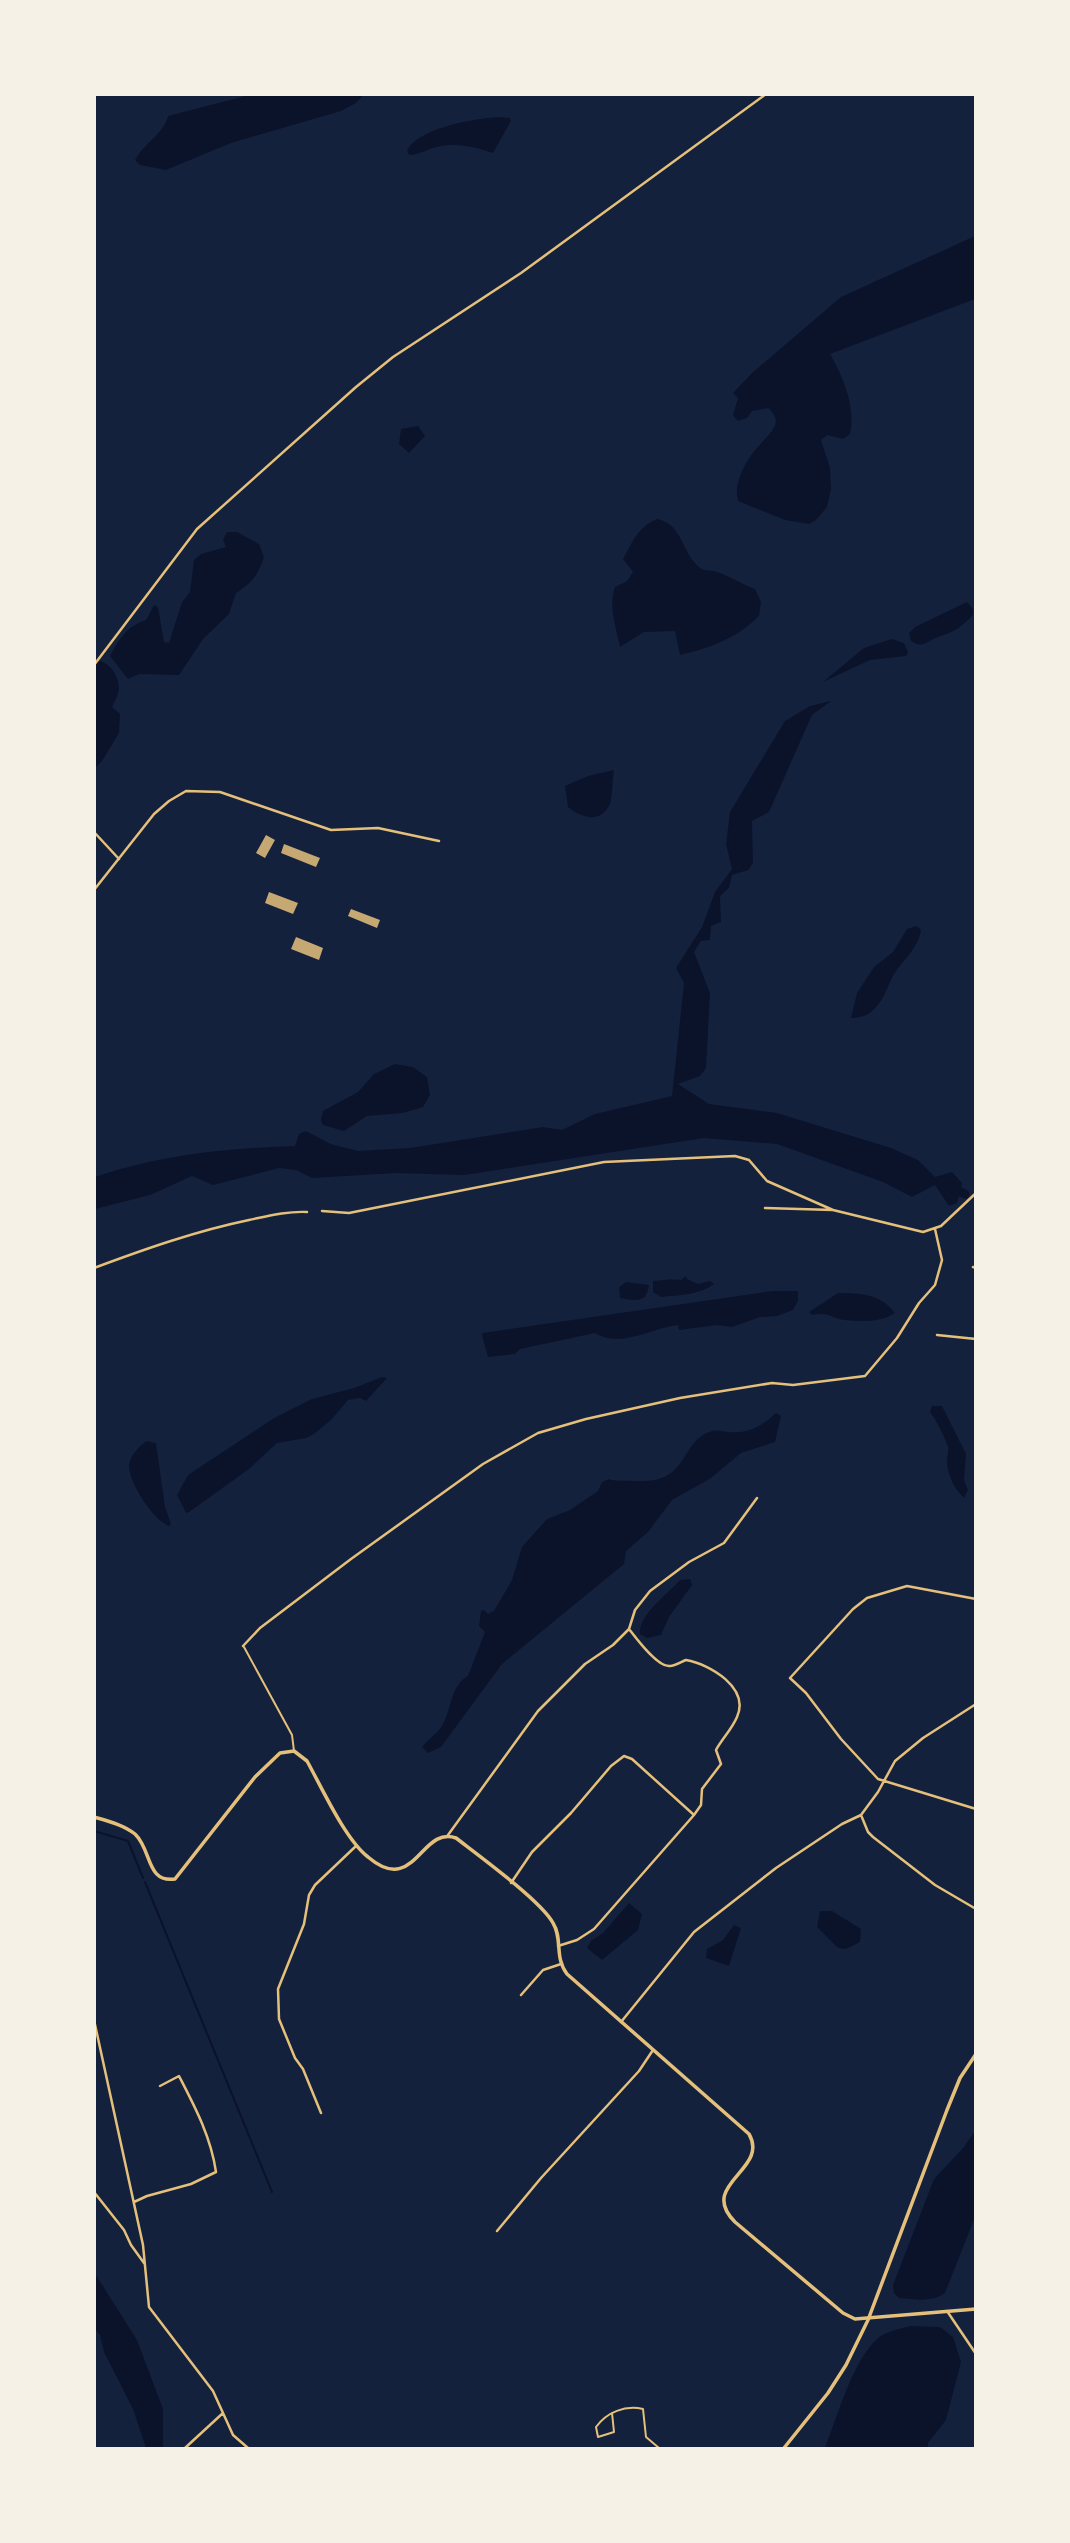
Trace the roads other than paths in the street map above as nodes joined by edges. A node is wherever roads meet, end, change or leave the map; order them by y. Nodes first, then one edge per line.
1 (766, 94) edge
2 (94, 665) edge
3 (94, 832) edge
4 (439, 841) dead end
5 (119, 859) junction
6 (94, 890) edge
7 (975, 1193) edge
8 (765, 1208) dead end
9 (833, 1210) junction
10 (307, 1212) dead end
11 (322, 1212) dead end
12 (935, 1229) junction
13 (94, 1268) edge
14 (937, 1335) dead end
15 (975, 1339) edge
16 (757, 1497) dead end
17 (975, 1599) edge
18 (629, 1629) junction
19 (243, 1646) joint
20 (975, 1704) edge
21 (295, 1751) junction
22 (883, 1782) junction
23 (975, 1809) edge
24 (694, 1815) junction
25 (861, 1815) junction
26 (94, 1817) edge
27 (448, 1835) junction
28 (357, 1845) junction
29 (511, 1883) junction
30 (975, 1909) edge
31 (558, 1946) junction
32 (561, 1964) junction
33 (520, 1995) dead end
34 (94, 2020) edge
35 (621, 2022) junction
36 (653, 2050) junction
37 (975, 2054) edge
38 (160, 2086) dead end
39 (321, 2113) dead end
40 (94, 2192) edge
41 (134, 2202) junction
42 (497, 2231) dead end
43 (146, 2265) junction
44 (975, 2309) edge
45 (947, 2311) junction
46 (868, 2320) junction
47 (975, 2354) edge
48 (223, 2413) junction
49 (612, 2413) junction
50 (187, 2448) edge
51 (248, 2448) edge
52 (659, 2448) edge
53 (783, 2448) edge

1 - 2 street
3 - 5 street
4 - 5 street
5 - 6 street
7 - 12 street
8 - 9 street
9 - 11 street
9 - 12 street
10 - 13 street
12 - 19 street
14 - 15 street
16 - 18 street
17 - 22 street
18 - 24 street
18 - 27 street
19 - 21 lane
20 - 22 street
21 - 26 street
21 - 28 street
22 - 23 street
22 - 25 street
24 - 29 street
24 - 31 street
25 - 30 street
25 - 35 street
27 - 28 street
27 - 29 street
28 - 39 street
29 - 31 street
31 - 32 street
32 - 33 street
32 - 35 street
34 - 41 street
35 - 36 street
36 - 42 street
36 - 46 street
37 - 46 street
38 - 41 street
40 - 43 street
41 - 43 street
43 - 48 street
44 - 45 street
45 - 46 street
45 - 47 street
46 - 53 street
48 - 50 street
48 - 51 street
49 - 49 lane
49 - 52 lane

